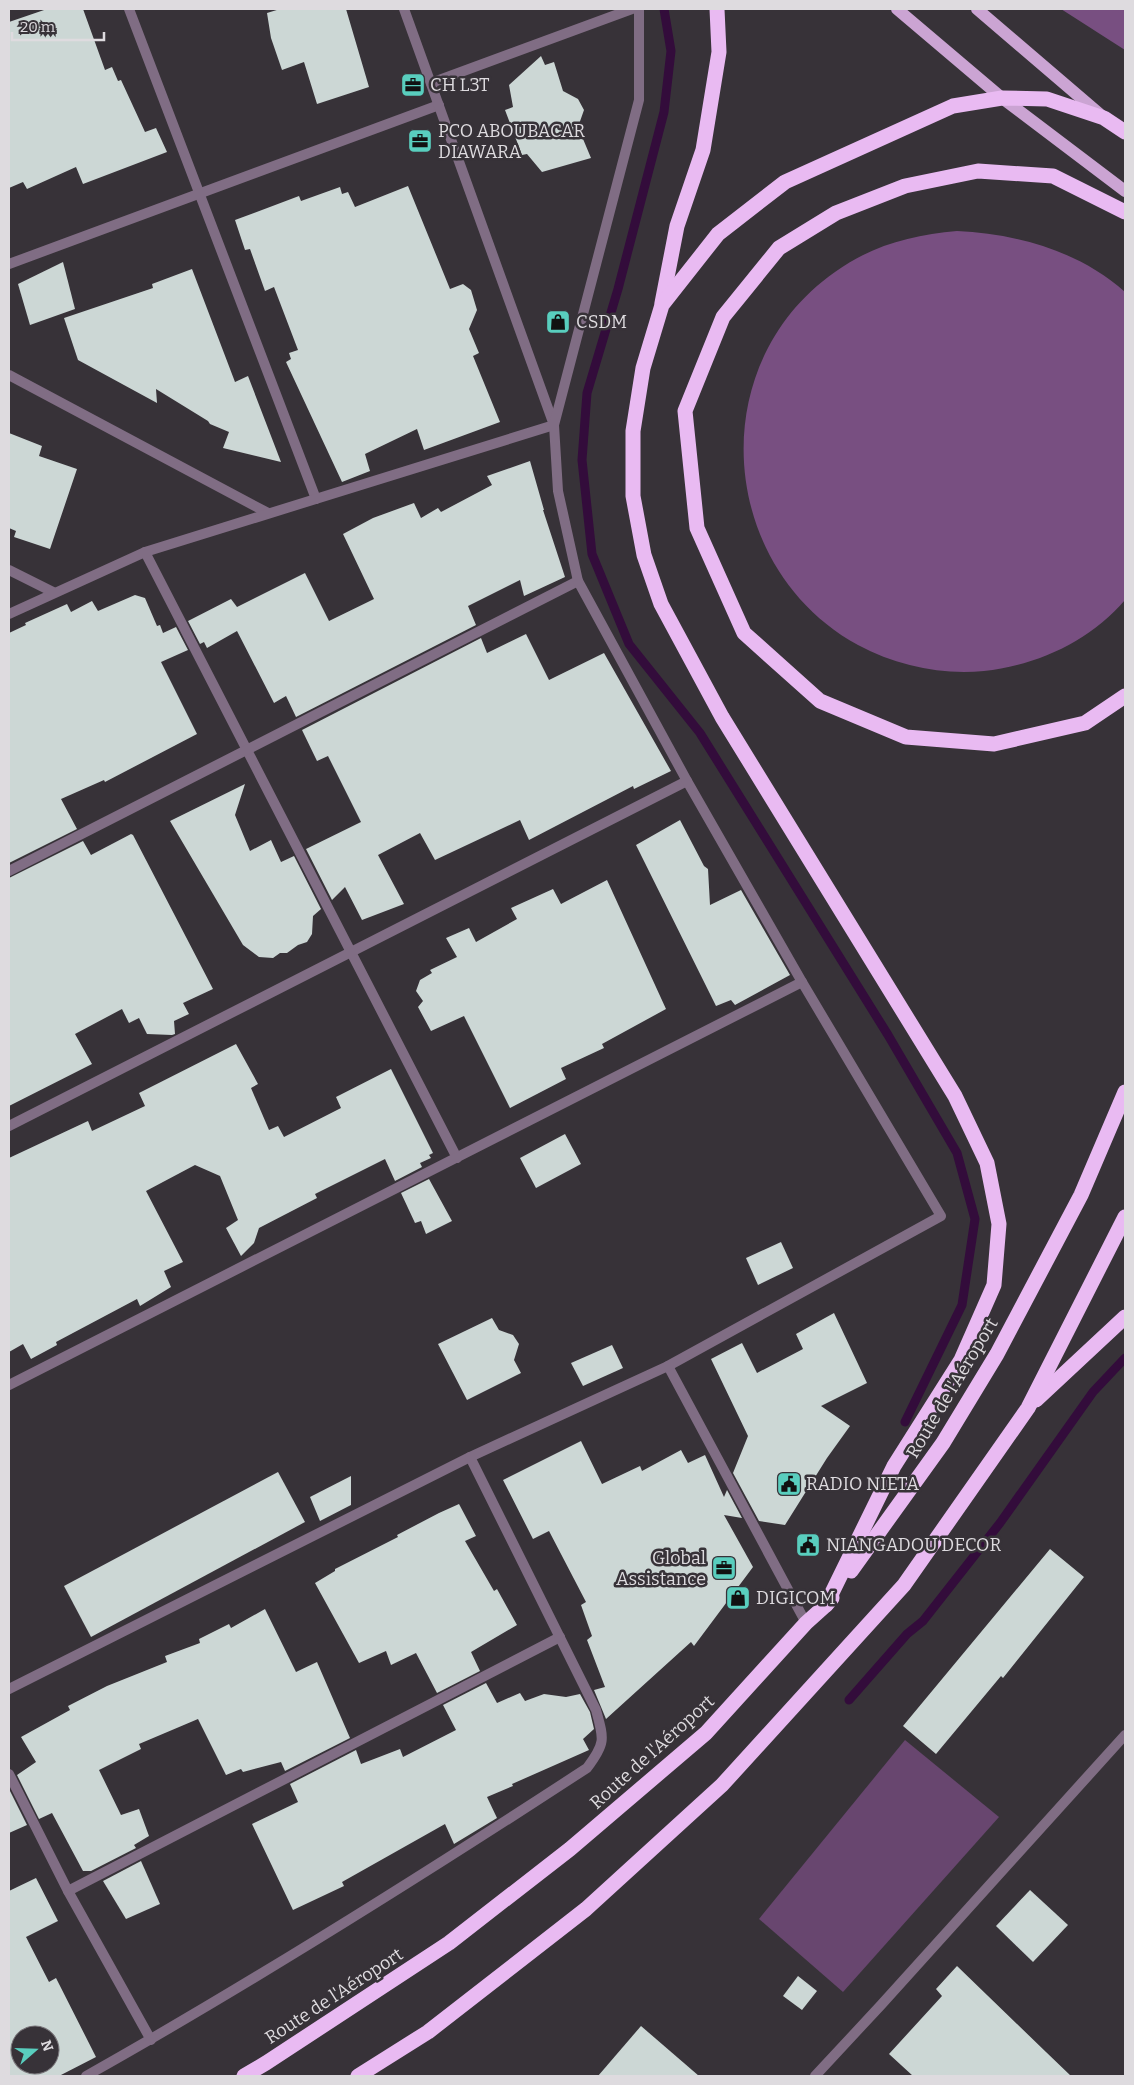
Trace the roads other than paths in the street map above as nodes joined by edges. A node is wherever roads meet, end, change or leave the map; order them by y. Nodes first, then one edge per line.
1 (129, 9) edge
2 (404, 9) edge
3 (632, 9) edge
4 (639, 9) edge
5 (717, 9) edge
6 (897, 9) edge
7 (976, 9) edge
8 (431, 83) junction
9 (1002, 98) junction
10 (439, 105) junction
11 (1104, 118) junction
12 (1125, 132) edge
13 (1125, 191) edge
14 (199, 194) junction
15 (1125, 212) edge
16 (9, 264) edge
17 (662, 304) junction
18 (9, 375) edge
19 (554, 424) junction
20 (316, 498) junction
21 (268, 513) junction
22 (144, 552) junction
23 (9, 570) edge
24 (578, 581) junction
25 (53, 592) junction
26 (9, 614) edge
27 (1125, 696) edge
28 (246, 750) junction
29 (687, 781) junction
30 (9, 870) edge
31 (350, 952) junction
32 (802, 982) junction
33 (1125, 1092) edge
34 (9, 1126) edge
35 (457, 1158) junction
36 (1125, 1216) edge
37 (1125, 1317) edge
38 (668, 1366) junction
39 (9, 1385) edge
40 (1028, 1408) junction
41 (470, 1457) junction
42 (826, 1606) junction
43 (806, 1623) junction
44 (560, 1637) junction
45 (9, 1689) edge
46 (1125, 1735) edge
47 (9, 1774) edge
48 (68, 1891) junction
49 (150, 2040) junction
50 (86, 2076) edge
51 (244, 2076) edge
52 (358, 2076) edge
53 (815, 2076) edge

1 - 14 street
2 - 8 street
3 - 8 street
4 - 19 street
5 - 17 highway
6 - 9 main road
7 - 11 main road
8 - 10 street
9 - 11 highway
9 - 13 main road
9 - 17 highway
10 - 14 street
10 - 19 street
11 - 12 highway
14 - 16 street
14 - 20 street
15 - 27 highway
17 - 42 highway
18 - 21 street
19 - 20 street
19 - 24 street
20 - 21 street
21 - 22 street
22 - 25 street
22 - 28 street
23 - 25 street
24 - 28 street
24 - 29 street
25 - 26 street
28 - 30 street
28 - 31 street
29 - 31 street
29 - 32 street
31 - 34 street
31 - 35 street
32 - 35 street
32 - 38 street
33 - 42 highway, Route de l'Aéroport
35 - 39 street
36 - 40 highway
37 - 40 highway
38 - 41 street
38 - 43 street
40 - 52 highway
41 - 44 street
41 - 45 street
42 - 43 highway, Route de l'Aéroport
43 - 51 highway, Route de l'Aéroport
44 - 48 street
44 - 49 street
46 - 53 street
47 - 48 street
48 - 49 street
49 - 50 street

